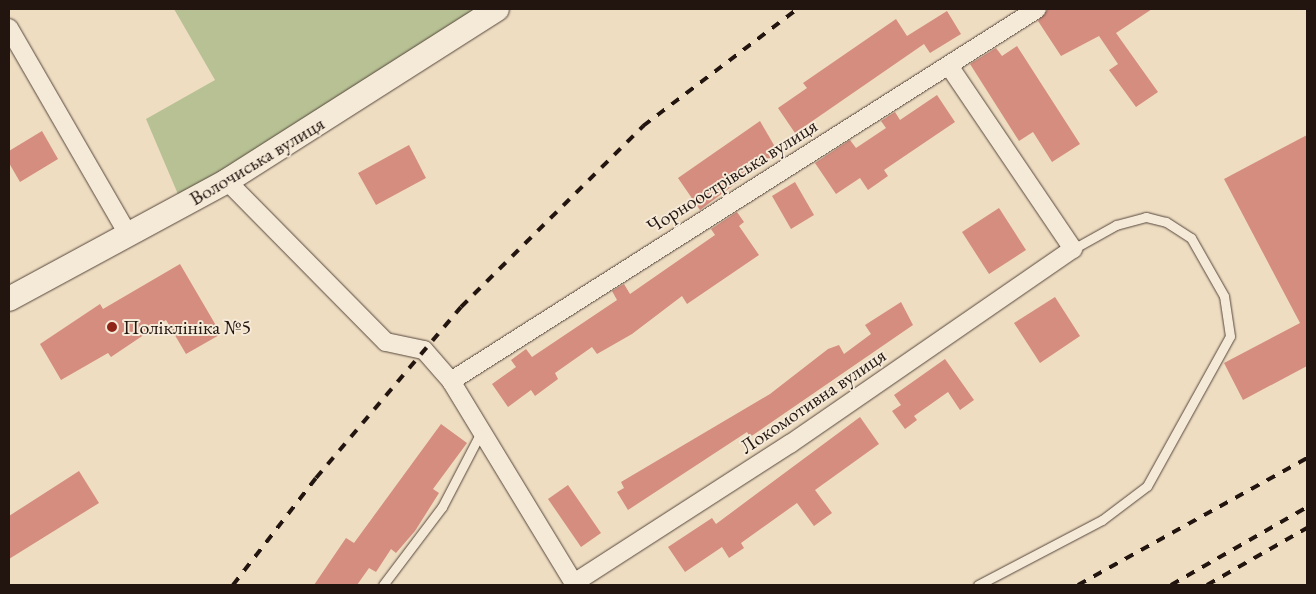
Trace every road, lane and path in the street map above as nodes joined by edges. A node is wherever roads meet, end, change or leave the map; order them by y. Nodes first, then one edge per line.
1 (497, 9) edge
2 (1037, 9) edge
3 (9, 29) edge
4 (950, 67) junction
5 (227, 181) junction
6 (128, 234) junction
7 (1073, 249) junction
8 (9, 299) edge
9 (451, 381) junction
10 (480, 434) junction
11 (574, 584) edge
12 (383, 585) edge
13 (978, 585) edge

1 - 5 main road, Волочиська вулиця
2 - 4 street, Чорноострівська вулиця
3 - 6 street
4 - 7 street
4 - 9 street, Чорноострівська вулиця
5 - 6 main road, Волочиська вулиця
5 - 9 street
6 - 8 main road, Волочиська вулиця
7 - 11 street, Локомотивна вулиця
7 - 13 lane
9 - 10 street
10 - 11 street
10 - 12 lane

